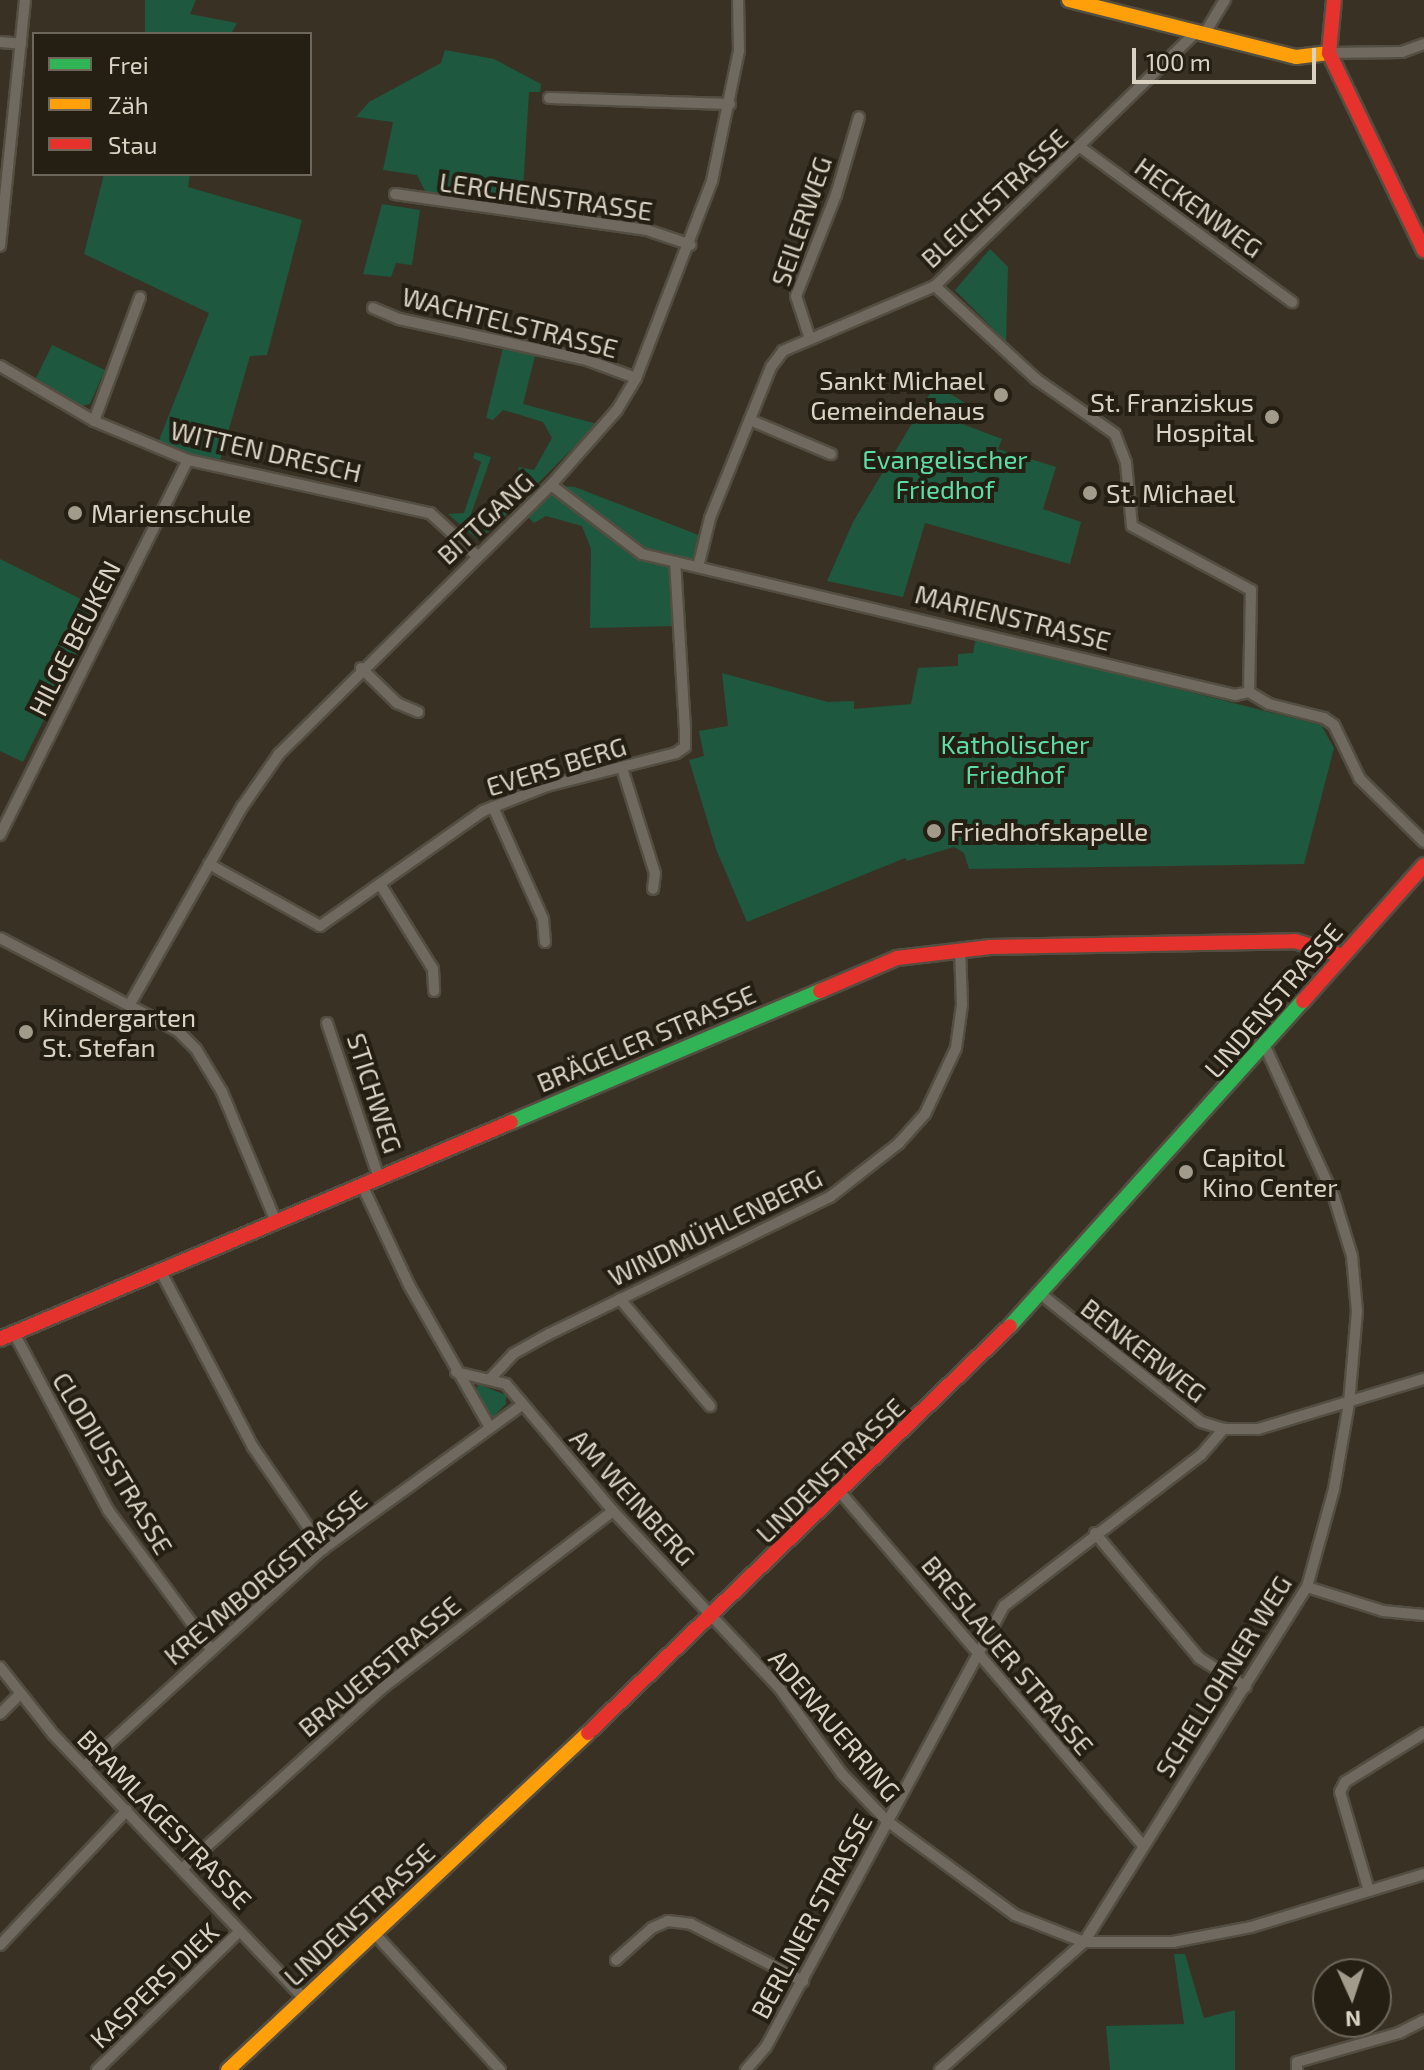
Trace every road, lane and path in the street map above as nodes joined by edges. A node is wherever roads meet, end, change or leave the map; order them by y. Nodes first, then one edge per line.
1 (25, 0) edge
2 (738, 0) edge
3 (1069, 0) edge
4 (1225, 0) edge
5 (1334, 0) edge
6 (1201, 32) junction
7 (0, 42) edge
8 (21, 44) junction
9 (1424, 44) edge
10 (1329, 53) junction
11 (549, 98) dead end
12 (730, 104) junction
13 (859, 117) dead end
14 (1080, 147) junction
15 (5, 167) edge
16 (395, 194) dead end
17 (691, 245) junction
18 (0, 246) edge
19 (1424, 250) edge
20 (935, 286) junction
21 (140, 297) dead end
22 (1292, 302) dead end
23 (373, 308) dead end
24 (810, 339) junction
25 (0, 366) edge
26 (636, 378) junction
27 (750, 420) junction
28 (94, 421) junction
29 (831, 454) dead end
30 (188, 460) junction
31 (551, 485) junction
32 (476, 555) junction
33 (675, 562) junction
34 (698, 567) junction
35 (361, 668) junction
36 (1249, 692) junction
37 (418, 712) dead end
38 (622, 768) junction
39 (493, 807) junction
40 (0, 835) edge
41 (1424, 842) edge
42 (209, 864) junction
43 (1424, 865) edge
44 (380, 884) junction
45 (653, 889) dead end
46 (0, 938) edge
47 (545, 942) dead end
48 (960, 949) junction
49 (1343, 956) junction
50 (434, 991) dead end
51 (130, 1004) junction
52 (327, 1023) dead end
53 (1265, 1046) junction
54 (379, 1178) junction
55 (362, 1185) junction
56 (276, 1222) junction
57 (160, 1270) junction
58 (1042, 1295) junction
59 (620, 1299) junction
60 (7, 1336) edge
61 (456, 1372) junction
62 (490, 1379) junction
63 (1424, 1380) edge
64 (1349, 1403) junction
65 (522, 1405) junction
66 (710, 1406) dead end
67 (489, 1426) junction
68 (1224, 1429) junction
69 (840, 1492) junction
70 (613, 1511) junction
71 (1095, 1533) junction
72 (323, 1549) junction
73 (1307, 1587) junction
74 (1424, 1615) edge
75 (712, 1617) junction
76 (211, 1649) junction
77 (978, 1650) junction
78 (0, 1667) edge
79 (1246, 1687) junction
80 (20, 1694) junction
81 (0, 1714) edge
82 (1424, 1733) edge
83 (85, 1766) junction
84 (127, 1810) junction
85 (887, 1821) junction
86 (1143, 1845) junction
87 (183, 1868) junction
88 (1424, 1874) edge
89 (1369, 1891) junction
90 (240, 1931) junction
91 (375, 1934) junction
92 (1084, 1942) junction
93 (0, 1945) edge
94 (616, 1960) dead end
95 (803, 1981) junction
96 (303, 1997) junction
97 (1424, 2020) edge
98 (97, 2070) edge
99 (228, 2070) edge
100 (500, 2070) edge
101 (746, 2070) edge
102 (940, 2070) edge
103 (1297, 2070) edge

1 - 8 street
2 - 12 street, BITTGANG
3 - 6 street
4 - 6 street, BLEICHSTRASSE
5 - 10 street
6 - 10 street
6 - 14 street, BLEICHSTRASSE
7 - 8 street
8 - 15 street
9 - 10 street
10 - 19 street
11 - 12 street
12 - 17 street, BITTGANG
13 - 24 street, SEILERWEG
14 - 20 street, BLEICHSTRASSE
14 - 22 street, HECKENWEG
15 - 18 street
16 - 17 street, LERCHENSTRASSE
17 - 26 street, BITTGANG
20 - 24 street, BLEICHSTRASSE
20 - 36 street
21 - 28 street
23 - 26 street, WACHTELSTRASSE
24 - 27 street, BLEICHSTRASSE
25 - 28 street, WITTEN DRESCH
26 - 31 street, BITTGANG
27 - 29 street
27 - 34 street, BLEICHSTRASSE
28 - 30 street, WITTEN DRESCH
30 - 32 street, WITTEN DRESCH
30 - 40 street, HILGE BEUKEN
31 - 32 street, BITTGANG
31 - 33 street, MARIENSTRASSE
32 - 35 street, BITTGANG
33 - 34 street, MARIENSTRASSE
33 - 38 street, EVERS BERG
34 - 36 street, MARIENSTRASSE
35 - 37 street
35 - 42 street, BITTGANG
36 - 41 street, MARIENSTRASSE
38 - 39 street, EVERS BERG
38 - 45 street
39 - 44 street, EVERS BERG
39 - 47 street
42 - 44 street, EVERS BERG
42 - 51 street, BITTGANG
43 - 49 street, LINDENSTRASSE
44 - 50 street
46 - 51 street
48 - 49 street, BRÄGELER STRASSE
48 - 54 street, BRÄGELER STRASSE
48 - 59 street, WINDMÜHLENBERG
49 - 53 street, LINDENSTRASSE
51 - 56 street
52 - 54 street, STICHWEG
53 - 58 street, LINDENSTRASSE
53 - 64 street, SCHELLOHNER WEG
54 - 55 street, BRÄGELER STRASSE
55 - 56 street, BRÄGELER STRASSE
55 - 61 street
56 - 57 street, BRÄGELER STRASSE
57 - 60 street, BRÄGELER STRASSE
57 - 72 street
58 - 68 street, BENKERWEG
58 - 69 street, LINDENSTRASSE
59 - 62 street, WINDMÜHLENBERG
59 - 66 street
60 - 76 street, CLODIUSSTRASSE
61 - 62 street
61 - 67 street
62 - 65 street, AM WEINBERG
63 - 64 street
64 - 68 street
64 - 73 street, SCHELLOHNER WEG
65 - 67 street, KREYMBORGSTRASSE
65 - 70 street, AM WEINBERG
67 - 72 street, KREYMBORGSTRASSE
68 - 71 street, BERLINER STRASSE
69 - 75 street, LINDENSTRASSE
69 - 77 street, BRESLAUER STRASSE
70 - 75 street, AM WEINBERG
70 - 87 street, BRAUERSTRASSE
71 - 77 street, BERLINER STRASSE
71 - 79 street
72 - 76 street, KREYMBORGSTRASSE
73 - 74 street
73 - 79 street, SCHELLOHNER WEG
75 - 85 street, ADENAUERRING
75 - 91 street, LINDENSTRASSE
76 - 83 street, KREYMBORGSTRASSE
77 - 85 street, BERLINER STRASSE
77 - 86 street, BRESLAUER STRASSE
78 - 80 street, BRAMLAGESTRASSE
79 - 86 street, SCHELLOHNER WEG
80 - 81 street
80 - 83 street, BRAMLAGESTRASSE
82 - 89 street
83 - 84 street, BRAMLAGESTRASSE
84 - 87 street, BRAMLAGESTRASSE
84 - 93 street
85 - 92 street, ADENAUERRING
85 - 95 street, BERLINER STRASSE
86 - 92 street, SCHELLOHNER WEG
87 - 90 street, BRAMLAGESTRASSE
88 - 89 street, ADENAUERRING
89 - 92 street, ADENAUERRING
90 - 96 street, BRAMLAGESTRASSE
90 - 98 street, KASPERS DIEK
91 - 96 street, LINDENSTRASSE
91 - 100 street
92 - 102 street, SCHELLOHNER WEG
94 - 95 street
95 - 101 street, BERLINER STRASSE
96 - 99 street, LINDENSTRASSE
97 - 103 street

